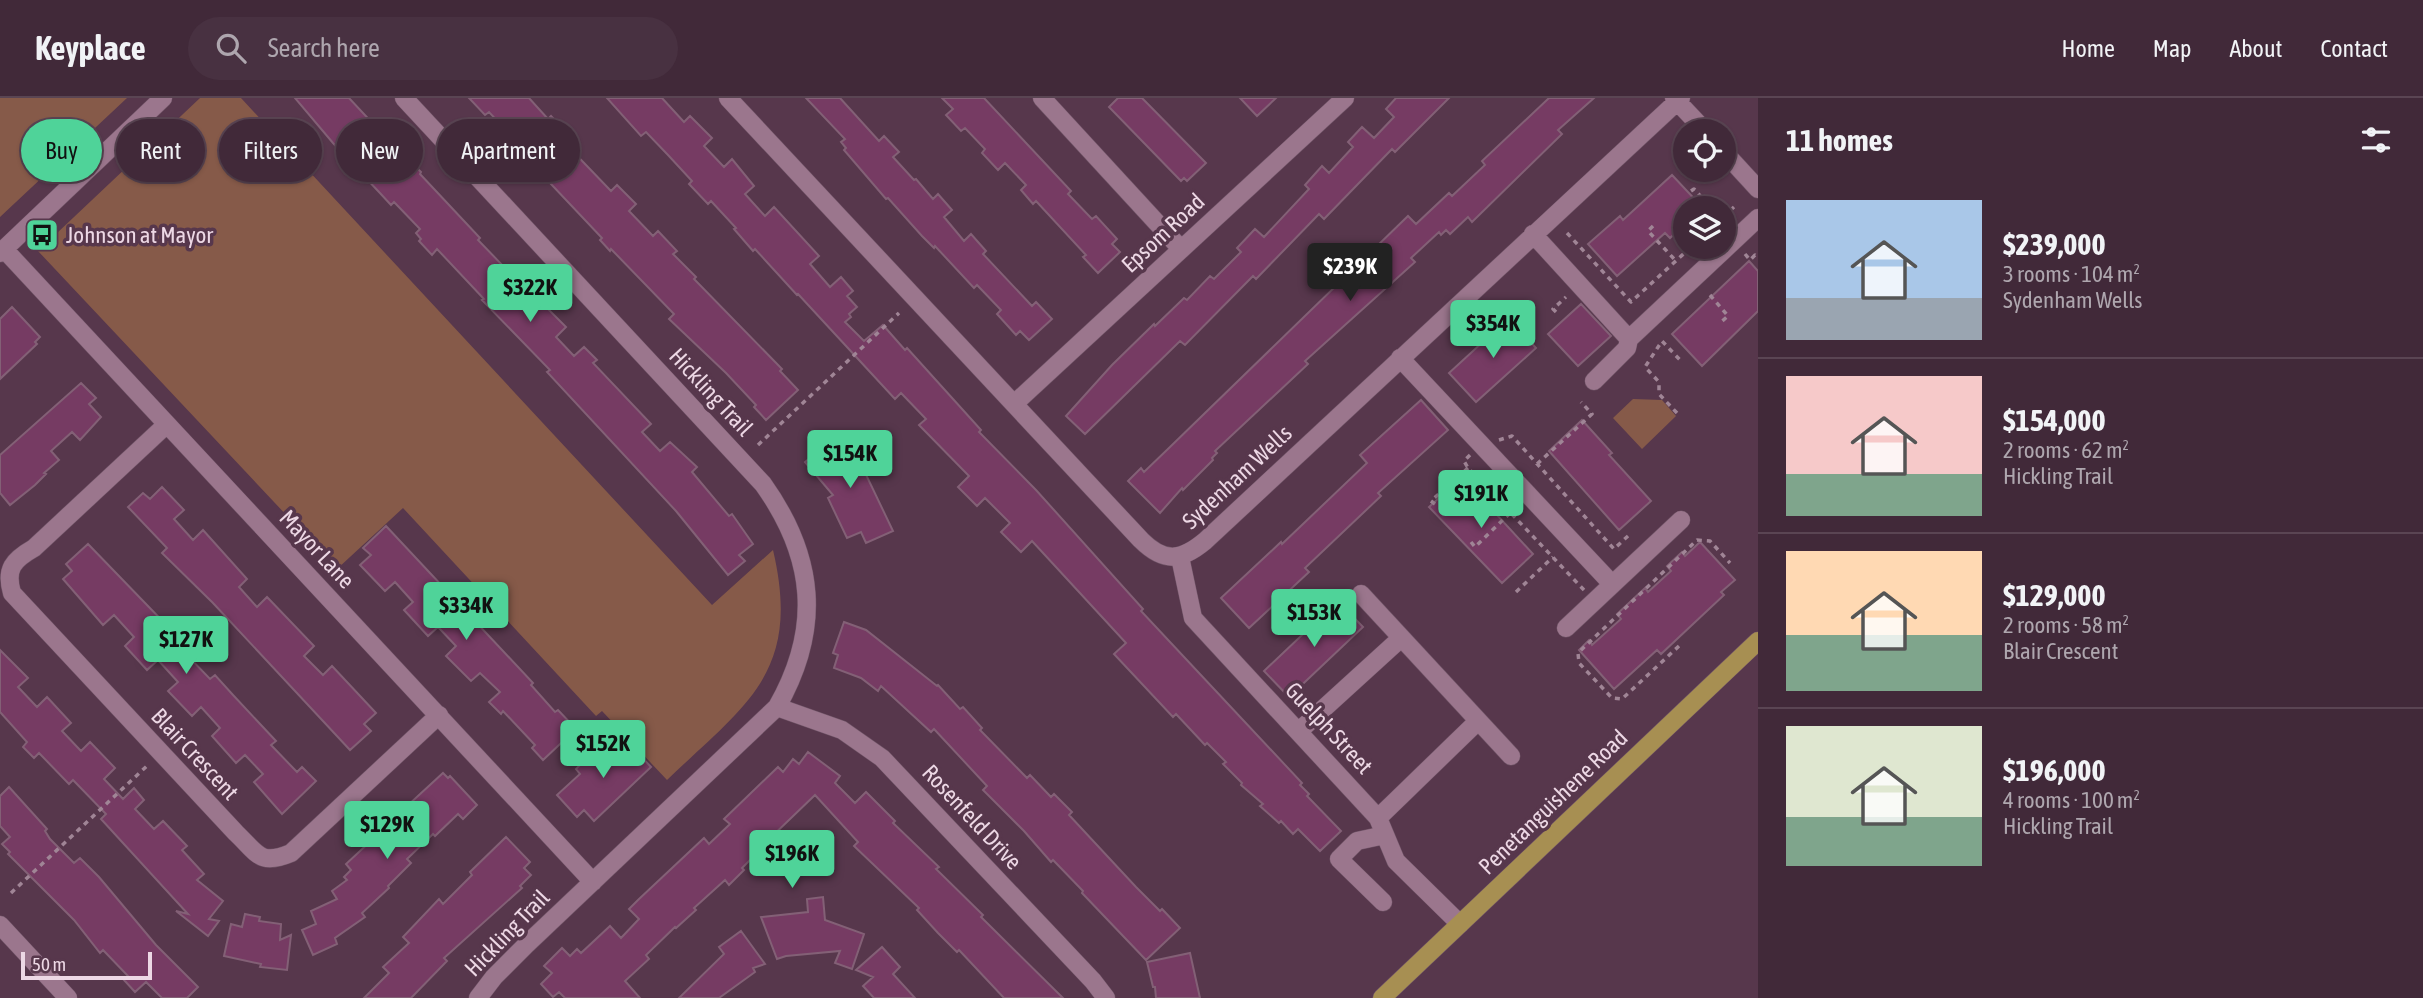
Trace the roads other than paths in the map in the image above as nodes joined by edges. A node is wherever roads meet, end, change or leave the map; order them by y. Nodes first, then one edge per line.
1 (163, 98) edge
2 (404, 98) edge
3 (728, 98) edge
4 (1042, 98) edge
5 (1345, 98) edge
6 (1677, 99) edge
7 (1694, 119) edge
8 (1736, 165) edge
9 (1758, 189) edge
10 (1758, 218) edge
11 (1533, 234) junction
12 (1181, 250) junction
13 (2, 251) edge
14 (1629, 339) junction
15 (1400, 358) junction
16 (1594, 381) dead end
17 (1014, 404) junction
18 (166, 425) junction
19 (1681, 520) dead end
20 (1180, 557) junction
21 (1612, 584) junction
22 (1361, 594) dead end
23 (1566, 628) dead end
24 (1400, 639) junction
25 (1758, 641) edge
26 (777, 707) junction
27 (439, 715) junction
28 (1478, 721) junction
29 (1299, 731) junction
30 (1511, 756) dead end
31 (1378, 818) junction
32 (1385, 835) junction
33 (593, 882) junction
34 (1383, 902) dead end
35 (1460, 924) junction
36 (0, 925) edge
37 (68, 998) edge
38 (478, 998) edge
39 (1106, 998) edge
40 (1382, 998) edge

1 - 13 street
2 - 26 street, Hickling Trail
3 - 17 street, Sydenham Wells
4 - 12 street
5 - 12 street, Epsom Road
6 - 7 street
6 - 11 street, Sydenham Wells
8 - 9 street
10 - 14 street
11 - 14 street
11 - 15 street, Sydenham Wells
12 - 17 street, Epsom Road
13 - 18 street, Mayor Lane
14 - 16 street
15 - 20 street, Sydenham Wells
15 - 21 street
17 - 20 street, Sydenham Wells
18 - 27 street, Mayor Lane
18 - 27 street, Blair Crescent
19 - 21 street
20 - 29 street, Guelph Street
21 - 23 street
22 - 24 street
24 - 28 street
24 - 29 street
25 - 35 main road, Penetanguishene Road
26 - 33 street, Hickling Trail
26 - 39 street, Rosenfeld Drive
27 - 33 street, Mayor Lane
28 - 30 street
28 - 31 street
29 - 31 street, Guelph Street
31 - 32 street, Guelph Street
32 - 34 street
32 - 35 street, Guelph Street
33 - 38 street, Hickling Trail
35 - 40 main road, Penetanguishene Road
36 - 37 street

